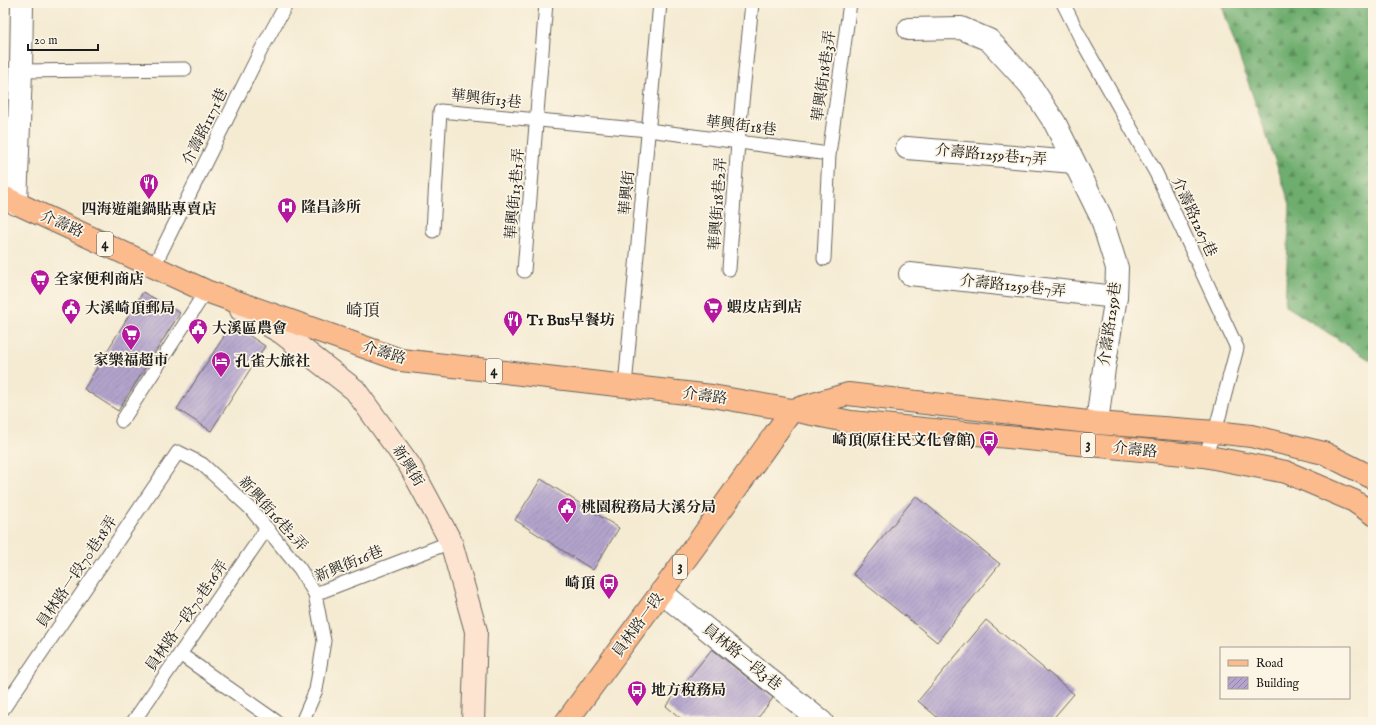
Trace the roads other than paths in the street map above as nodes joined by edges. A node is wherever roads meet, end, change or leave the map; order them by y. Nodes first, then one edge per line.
1 (22, 3) edge
2 (287, 3) edge
3 (546, 3) edge
4 (660, 3) edge
5 (752, 3) edge
6 (850, 3) edge
7 (1063, 3) edge
8 (909, 29) dead end
9 (185, 69) dead end
10 (21, 72) junction
11 (537, 121) junction
12 (648, 130) junction
13 (738, 142) junction
14 (907, 148) dead end
15 (829, 154) junction
16 (1074, 162) junction
17 (10, 200) edge
18 (433, 231) dead end
19 (824, 259) dead end
20 (154, 266) junction
21 (729, 269) dead end
22 (524, 271) dead end
23 (910, 274) dead end
24 (206, 291) junction
25 (1116, 298) junction
26 (625, 386) junction
27 (792, 410) junction
28 (122, 421) dead end
29 (1097, 423) junction
30 (1215, 432) junction
31 (178, 452) joint
32 (1204, 456) junction
33 (1373, 478) edge
34 (1373, 514) edge
35 (267, 528) junction
36 (451, 542) junction
37 (662, 592) junction
38 (315, 594) junction
39 (180, 654) junction
40 (3, 709) edge
41 (133, 722) edge
42 (277, 722) edge
43 (302, 722) edge
44 (473, 722) edge
45 (566, 722) edge
46 (822, 722) edge

1 - 10 street
2 - 20 lane, 介壽路1171巷
3 - 11 lane, 華興街13巷1弄
4 - 12 lane, 華興街
5 - 13 lane, 華興街18巷2弄
6 - 15 lane, 華興街18巷3弄
7 - 30 lane, 介壽路1267巷
8 - 16 street, 介壽路1259巷
9 - 10 lane
10 - 17 street
11 - 12 lane, 華興街13巷
11 - 18 lane, 華興街13巷
11 - 22 lane, 華興街13巷1弄
12 - 13 lane, 華興街18巷
12 - 26 lane, 華興街
13 - 15 lane, 華興街18巷
13 - 21 lane, 華興街18巷2弄
14 - 16 street, 介壽路1259巷17弄
15 - 19 lane, 華興街18巷3弄
16 - 25 street, 介壽路1259巷
17 - 20 main road, 介壽路 / 4
20 - 24 main road, 介壽路 / 4
23 - 25 street, 介壽路1259巷7弄
24 - 26 main road, 介壽路 / 4
24 - 28 lane
24 - 36 street, 新興街
25 - 29 street, 介壽路1259巷
26 - 27 main road, 介壽路 / 4
27 - 29 main road, 介壽路 / 3
27 - 32 main road, 介壽路 / 3
27 - 37 main road, 員林路一段 / 3
29 - 30 main road, 介壽路 / 3
30 - 32 lane, 介壽路1267巷
30 - 33 main road, 介壽路 / 3
31 - 35 lane, 新興街16巷2弄
31 - 40 lane, 員林路一段70巷18弄
32 - 34 main road, 介壽路 / 3
35 - 38 lane, 新興街16巷2弄
35 - 39 lane, 員林路一段70巷16弄
36 - 38 lane, 新興街16巷
36 - 44 street, 新興街
37 - 45 main road, 員林路一段 / 3
37 - 46 street, 員林路一段3巷
38 - 43 lane, 新興街16巷
39 - 41 lane, 員林路一段70巷16弄
39 - 42 lane

